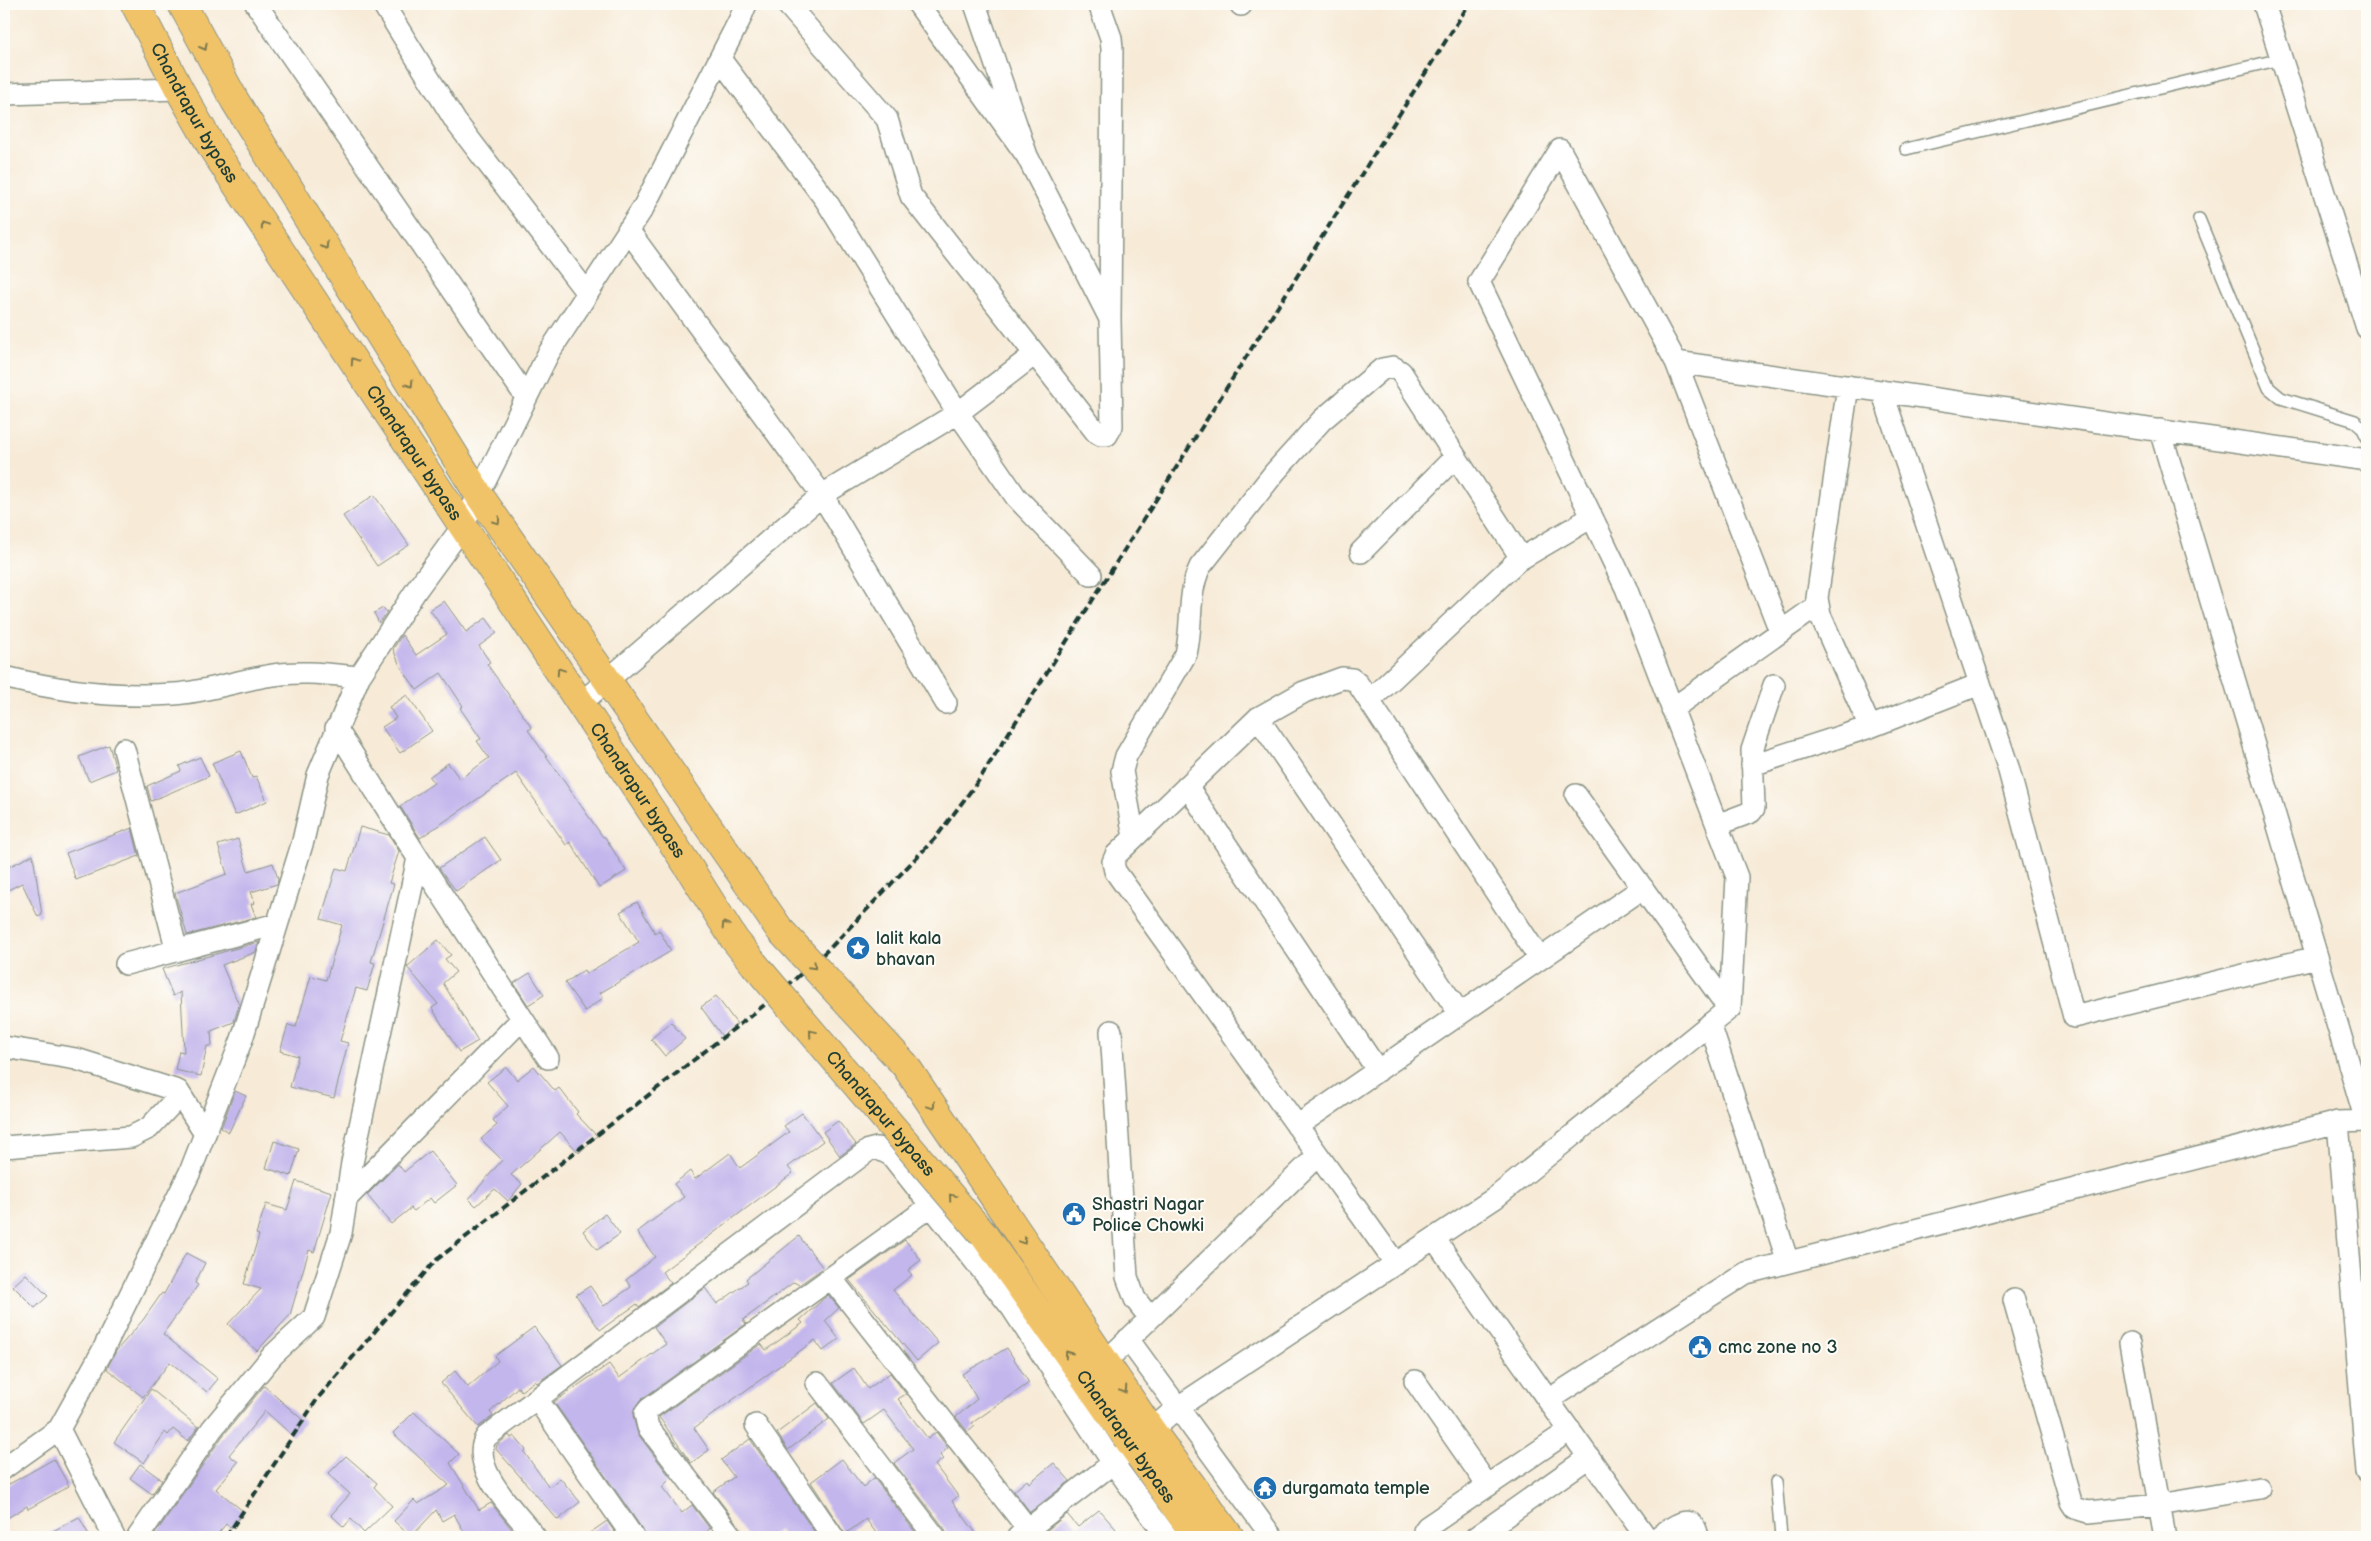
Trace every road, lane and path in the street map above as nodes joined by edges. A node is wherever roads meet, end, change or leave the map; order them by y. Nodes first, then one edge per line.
1 (135, 4) edge
2 (182, 4) edge
3 (256, 4) edge
4 (383, 4) edge
5 (746, 4) edge
6 (787, 4) edge
7 (918, 4) edge
8 (975, 4) edge
9 (1099, 4) edge
10 (2264, 4) edge
11 (720, 58) junction
12 (2281, 59) junction
13 (179, 89) junction
14 (4, 94) edge
15 (1906, 149) dead end
16 (1027, 156) junction
17 (2200, 219) dead end
18 (628, 230) junction
19 (587, 293) junction
20 (1110, 320) junction
21 (2367, 328) edge
22 (1035, 354) junction
23 (1676, 362) junction
24 (1848, 386) junction
25 (1882, 391) junction
26 (526, 397) junction
27 (958, 413) junction
28 (2160, 430) junction
29 (2367, 437) edge
30 (1456, 456) junction
31 (2367, 460) edge
32 (479, 495) junction
33 (822, 495) junction
34 (1592, 516) junction
35 (463, 526) junction
36 (1361, 552) dead end
37 (1521, 558) junction
38 (1091, 575) dead end
39 (1817, 606) junction
40 (1780, 631) junction
41 (4, 676) edge
42 (358, 677) junction
43 (608, 680) junction
44 (1980, 684) junction
45 (1774, 685) dead end
46 (1369, 701) junction
47 (581, 703) junction
48 (946, 703) dead end
49 (1672, 709) junction
50 (1258, 718) junction
51 (1870, 726) junction
52 (336, 728) junction
53 (124, 749) dead end
54 (1752, 765) junction
55 (1187, 786) junction
56 (1576, 795) dead end
57 (1717, 825) junction
58 (1134, 837) junction
59 (418, 858) junction
60 (1642, 888) junction
61 (277, 924) junction
62 (177, 951) junction
63 (2317, 956) junction
64 (1540, 959) junction
65 (126, 964) dead end
66 (1729, 1009) junction
67 (1460, 1014) junction
68 (522, 1019) junction
69 (1710, 1024) junction
70 (1112, 1031) dead end
71 (4, 1047) edge
72 (548, 1058) dead end
73 (1378, 1071) junction
74 (180, 1095) junction
75 (2367, 1121) edge
76 (2338, 1122) junction
77 (1298, 1126) junction
78 (205, 1134) junction
79 (4, 1147) edge
80 (1318, 1155) junction
81 (346, 1199) junction
82 (932, 1205) junction
83 (1434, 1238) junction
84 (1788, 1262) junction
85 (1396, 1264) junction
86 (831, 1278) junction
87 (2014, 1300) dead end
88 (1150, 1318) junction
89 (1128, 1339) junction
90 (2130, 1343) dead end
91 (1105, 1362) junction
92 (1415, 1381) dead end
93 (817, 1383) dead end
94 (537, 1399) junction
95 (1548, 1400) junction
96 (1178, 1407) junction
97 (756, 1425) dead end
98 (60, 1429) junction
99 (1570, 1430) junction
100 (1132, 1446) junction
101 (1589, 1457) junction
102 (4, 1468) edge
103 (2367, 1472) edge
104 (1776, 1482) dead end
105 (1488, 1486) junction
106 (2260, 1488) dead end
107 (2159, 1505) junction
108 (1024, 1534) edge
109 (114, 1537) edge
110 (138, 1537) edge
111 (535, 1537) edge
112 (632, 1537) edge
113 (732, 1537) edge
114 (833, 1537) edge
115 (935, 1537) edge
116 (1167, 1537) edge
117 (1197, 1537) edge
118 (1230, 1537) edge
119 (1272, 1537) edge
120 (1424, 1537) edge
121 (1476, 1537) edge
122 (1646, 1537) edge
123 (1658, 1537) edge
124 (1698, 1537) edge
125 (1781, 1537) edge
126 (2164, 1537) edge

1 - 13 highway, Chandrapur bypass
2 -> 32 highway, Chandrapur bypass
3 - 26 street
4 - 19 street
5 - 11 street
6 - 22 street
7 - 16 street
8 - 16 street
9 - 20 street
10 - 12 street
11 - 18 street
11 - 27 street
12 - 15 lane
12 - 21 street
13 - 14 street
35 -> 13 highway, Chandrapur bypass
16 - 20 street
17 - 29 lane
18 - 19 street
18 - 33 street
19 - 26 street
20 - 22 street
22 - 27 street
23 - 24 street
23 - 34 street
23 - 40 street
24 - 25 street
24 - 39 street
25 - 28 street
25 - 44 street
26 - 32 street
27 - 33 street
27 - 38 street
28 - 31 street
28 - 63 street
30 - 36 street
30 - 37 street
30 - 58 street
32 - 35 street
32 -> 43 highway, Chandrapur bypass
33 - 43 street
33 - 48 street
34 - 37 street
34 - 49 street
35 - 42 street
47 -> 35 highway, Chandrapur bypass
37 - 46 street
39 - 40 street
39 - 51 street
40 - 49 street
41 - 42 street
42 - 52 street
43 - 47 street
43 -> 91 highway, Chandrapur bypass, bridge
44 - 51 street
44 - 63 street
45 - 54 street
46 - 50 street
46 - 64 street
100 -> 47 highway, Chandrapur bypass, bridge
49 - 57 street
50 - 55 street
50 - 67 street
51 - 54 street
52 - 59 street
52 - 61 street
53 - 62 street
54 - 57 street
55 - 58 street
55 - 73 street
56 - 60 street
57 - 66 street
58 - 77 street
59 - 68 street
59 - 81 street
60 - 64 street
60 - 66 street
61 - 62 street
61 - 78 street
62 - 65 street
63 - 75 street
64 - 67 street
66 - 69 street
67 - 73 street
68 - 72 street
68 - 81 street
69 - 83 street
69 - 84 street
70 - 88 street
71 - 74 street
73 - 77 street
74 - 78 street
74 - 79 street
75 - 76 street
76 - 84 street
76 - 103 street
77 - 80 street
78 - 98 street
80 - 85 street
80 - 88 street
81 - 110 street
82 - 86 street
82 - 94 street
82 - 100 street
83 - 85 street
83 - 95 street
84 - 95 street
85 - 96 street
86 - 108 street
86 - 113 street
87 - 107 street
88 - 89 street
89 - 91 street
89 - 96 street
90 - 107 street
91 -> 100 highway, Chandrapur bypass
92 - 105 street
93 - 115 street
94 - 111 street
94 - 112 street
95 - 99 street
96 - 100 street
96 - 119 street
97 - 114 street
98 - 102 street
98 - 109 street
99 - 101 street
99 - 105 street
100 - 108 street
100 - 116 street
100 - 117 highway, Chandrapur bypass
100 - 118 highway, Chandrapur bypass
101 - 121 street
101 - 122 street
104 - 125 lane
105 - 120 street
106 - 107 street
107 - 126 street
123 - 124 street

